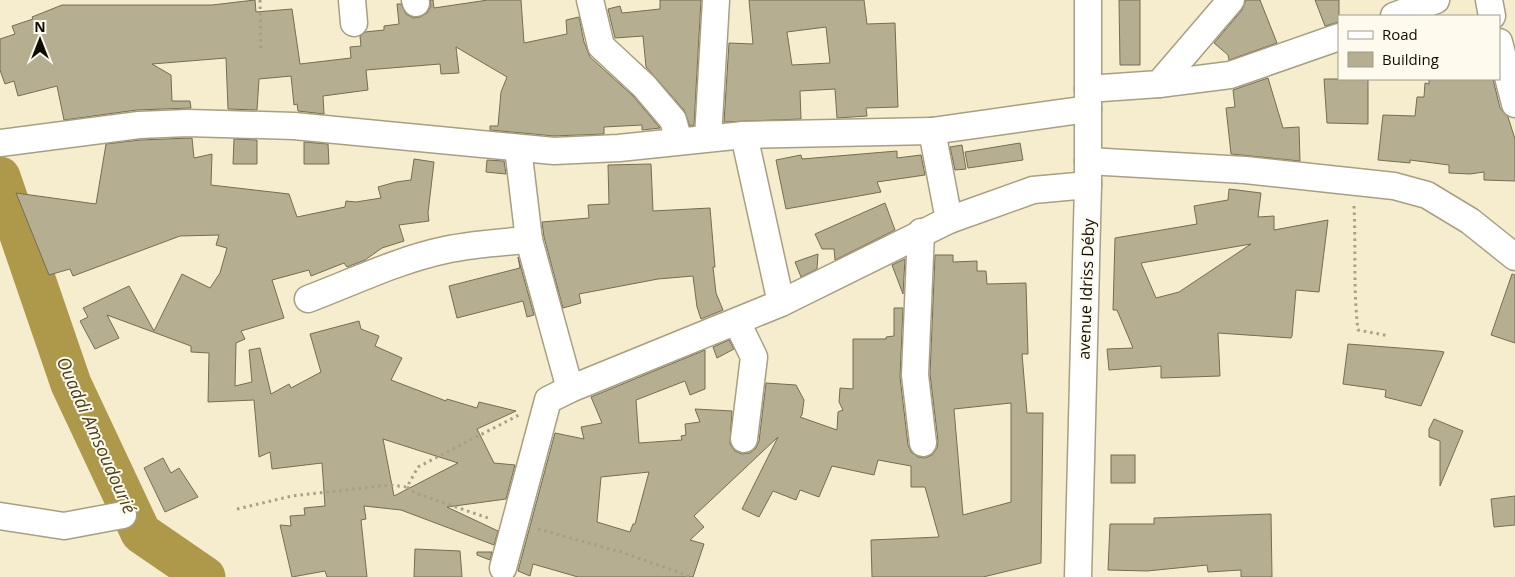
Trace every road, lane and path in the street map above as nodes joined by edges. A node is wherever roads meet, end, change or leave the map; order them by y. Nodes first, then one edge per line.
1 (260, 0) edge
2 (590, 0) edge
3 (716, 0) edge
4 (1088, 0) edge
5 (1232, 0) edge
6 (1436, 0) edge
7 (1489, 0) edge
8 (1397, 15) edge
9 (1492, 15) edge
10 (1338, 37) edge
11 (1500, 46) edge
12 (261, 52) dead end
13 (1159, 84) junction
14 (1088, 99) junction
15 (1515, 104) edge
16 (932, 131) junction
17 (744, 135) junction
18 (708, 138) junction
19 (679, 141) junction
20 (0, 143) edge
21 (518, 148) junction
22 (1088, 173) junction
23 (1353, 180) junction
24 (949, 220) junction
25 (921, 232) junction
26 (529, 240) junction
27 (1515, 257) edge
28 (308, 299) dead end
29 (781, 303) junction
30 (737, 322) junction
31 (1389, 336) dead end
32 (559, 394) junction
33 (744, 439) dead end
34 (923, 443) dead end
35 (408, 487) junction
36 (237, 509) dead end
37 (122, 515) dead end
38 (0, 516) edge
39 (515, 524) junction
40 (503, 568) dead end
41 (692, 577) edge
42 (1078, 577) edge

1 - 12 path
2 - 19 street
3 - 18 street
4 - 14 street, avenue Idriss Déby
5 - 13 street
6 - 8 street
7 - 9 street
10 - 13 street
11 - 15 street
13 - 14 street
14 - 16 street
14 - 22 street, avenue Idriss Déby
16 - 17 street
16 - 24 street
17 - 18 street
17 - 29 street
18 - 19 street
19 - 21 street
20 - 21 street
21 - 26 street
22 - 23 street
22 - 24 street
22 - 42 street, avenue Idriss Déby
23 - 27 street
23 - 31 path
24 - 25 street
25 - 29 street
25 - 34 street
26 - 28 street
26 - 32 street
29 - 30 street
30 - 32 street
30 - 33 street
32 - 35 path
32 - 39 street
35 - 36 path
35 - 39 path
37 - 38 street
39 - 40 street
39 - 41 path

